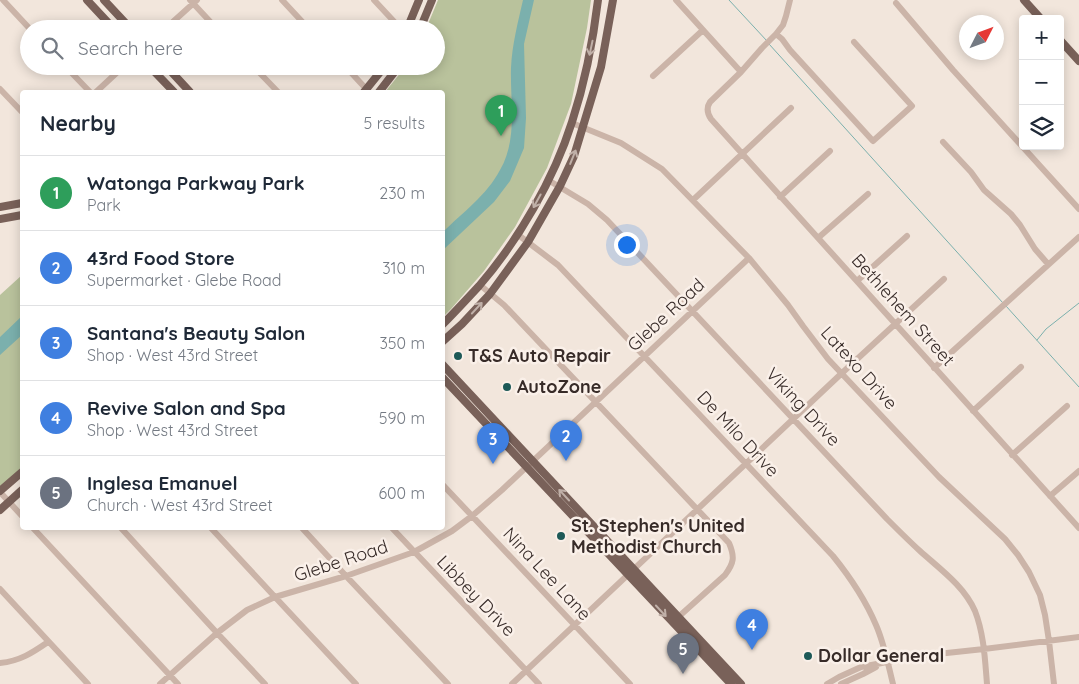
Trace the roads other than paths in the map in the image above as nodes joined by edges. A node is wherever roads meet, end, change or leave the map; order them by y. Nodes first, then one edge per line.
1 (3, 0) edge
2 (87, 0) edge
3 (104, 0) edge
4 (282, 0) edge
5 (374, 0) edge
6 (419, 0) edge
7 (432, 0) edge
8 (598, 0) edge
9 (613, 0) edge
10 (676, 0) edge
11 (1024, 0) edge
12 (194, 1) edge
13 (788, 1) edge
14 (896, 3) dead end
15 (1037, 15) edge
16 (22, 20) edge
17 (106, 20) edge
18 (123, 20) edge
19 (174, 20) edge
20 (210, 20) edge
21 (301, 20) edge
22 (392, 20) edge
23 (411, 20) edge
24 (424, 20) edge
25 (703, 30) junction
26 (774, 36) junction
27 (854, 42) dead end
28 (1064, 44) edge
29 (1079, 61) edge
30 (741, 72) junction
31 (74, 75) edge
32 (114, 75) edge
33 (158, 75) edge
34 (174, 75) edge
35 (262, 75) edge
36 (353, 75) edge
37 (379, 75) edge
38 (392, 75) edge
39 (654, 76) dead end
40 (0, 89) edge
41 (88, 90) edge
42 (98, 90) edge
43 (172, 90) edge
44 (188, 90) edge
45 (276, 90) edge
46 (365, 90) edge
47 (368, 90) edge
48 (381, 90) edge
49 (791, 108) dead end
50 (20, 110) edge
51 (572, 123) junction
52 (584, 127) junction
53 (943, 142) dead end
54 (830, 151) dead end
55 (742, 153) junction
56 (548, 180) junction
57 (560, 186) junction
58 (868, 194) dead end
59 (780, 196) junction
60 (693, 200) junction
61 (20, 203) edge
62 (0, 207) edge
63 (1079, 209) edge
64 (20, 215) edge
65 (0, 219) edge
66 (517, 234) junction
67 (907, 236) dead end
68 (1079, 237) edge
69 (818, 238) junction
70 (528, 242) junction
71 (749, 258) junction
72 (1048, 264) junction
73 (944, 279) dead end
74 (857, 282) junction
75 (480, 285) junction
76 (490, 294) junction
77 (692, 311) junction
78 (445, 322) edge
79 (894, 324) junction
80 (445, 339) edge
81 (645, 357) junction
82 (445, 367) edge
83 (1021, 367) dead end
84 (934, 368) junction
85 (842, 373) junction
86 (445, 380) edge
87 (466, 389) junction
88 (460, 397) junction
89 (596, 401) junction
90 (1066, 406) dead end
91 (973, 411) junction
92 (794, 419) junction
93 (489, 420) junction
94 (1012, 455) junction
95 (532, 461) junction
96 (746, 464) junction
97 (526, 467) junction
98 (1079, 471) edge
99 (20, 474) edge
100 (445, 487) edge
101 (0, 491) edge
102 (20, 492) edge
103 (1050, 496) junction
104 (9, 502) junction
105 (0, 510) edge
106 (698, 510) junction
107 (20, 514) edge
108 (472, 516) junction
109 (580, 518) junction
110 (1079, 528) edge
111 (35, 530) edge
112 (123, 530) edge
113 (213, 530) edge
114 (304, 530) edge
115 (394, 530) edge
116 (414, 552) junction
117 (631, 572) junction
118 (346, 576) junction
119 (0, 589) edge
120 (275, 598) junction
121 (676, 620) junction
122 (575, 625) junction
123 (217, 633) junction
124 (1079, 637) edge
125 (1049, 641) junction
126 (48, 642) junction
127 (984, 649) junction
128 (0, 663) edge
129 (884, 663) junction
130 (722, 669) junction
131 (526, 670) junction
132 (170, 675) junction
133 (841, 681) edge
134 (88, 684) edge
135 (160, 684) edge
136 (178, 684) edge
137 (265, 684) edge
138 (356, 684) edge
139 (448, 684) edge
140 (512, 684) edge
141 (539, 684) edge
142 (630, 684) edge
143 (731, 684) edge
144 (741, 684) edge
145 (827, 684) edge
146 (893, 684) edge
147 (988, 684) edge
148 (1054, 684) edge

1 - 16 street
2 - 17 main road
3 - 18 main road
4 - 21 street
5 - 22 street
6 - 23 main road
7 - 24 main road
8 -> 51 main road
9 - 52 main road
10 - 25 street
11 - 15 main road
12 - 19 street
12 - 20 street
13 - 26 street
14 - 63 street
25 - 30 street
25 - 39 street
26 - 27 street
26 - 30 street
28 - 29 main road
30 - 55 street, Bethlehem Street
31 - 41 street
32 - 42 street
33 - 43 main road
34 - 44 main road
35 - 45 street
36 - 46 street
37 - 47 main road
38 - 48 main road
40 - 50 street
49 - 55 street
51 - 52 street, Latexo Drive
51 - 56 main road
57 -> 52 main road
52 - 60 street, Latexo Drive
53 - 72 street
54 - 59 street
55 - 59 street, Bethlehem Street
55 - 60 street
56 - 57 street, Viking Drive
56 -> 66 main road
57 - 70 main road
57 - 77 street, Viking Drive
58 - 69 street
59 - 69 street, Bethlehem Street
60 - 71 street, Latexo Drive
61 - 62 main road
64 - 65 main road
66 - 70 street, De Milo Drive
66 - 75 main road
67 - 74 street
68 - 72 street
69 - 74 street, Bethlehem Street
70 - 76 main road
70 - 81 street, De Milo Drive
71 - 77 street, Glebe Road
71 - 85 street, Latexo Drive
72 - 84 street
73 - 79 street
74 - 79 street, Bethlehem Street
75 - 76 street
75 - 78 main road
80 -> 76 main road
76 - 89 street
77 - 81 street, Glebe Road
77 - 92 street, Viking Drive
79 - 84 street, Bethlehem Street
79 - 85 street
81 - 89 street, Glebe Road
81 - 96 street, De Milo Drive
82 - 87 main road
83 - 91 street
84 - 91 street, Bethlehem Street
85 - 92 street
85 - 125 street, Latexo Drive
86 - 88 main road
87 - 88 main road
87 - 93 main road
88 - 93 main road
89 - 95 street, Glebe Road
89 - 106 street
90 - 94 street
91 - 94 street, Bethlehem Street
92 - 96 street
92 - 127 street, Viking Drive
93 - 95 main road
93 - 97 main road
94 - 103 street, Bethlehem Street
95 - 97 street, Glebe Road
109 -> 95 main road
96 - 106 street
96 - 129 street, De Milo Drive
97 - 108 street, Glebe Road
97 - 109 main road
98 - 103 street
99 - 101 main road
100 - 108 street, Nina Lee Lane
101 - 104 street
102 - 104 main road
103 - 110 street, Bethlehem Street
104 - 105 main road
104 - 107 street
106 - 117 street
106 - 121 street
108 - 116 street, Glebe Road
108 - 122 street, Nina Lee Lane
109 - 117 main road
111 - 132 street
112 - 123 street
113 - 120 street
114 - 118 street
115 - 116 street, Libbey Drive
116 - 118 street, Glebe Road
116 - 131 street, Libbey Drive
117 - 121 main road
117 - 122 street
118 - 120 street, Glebe Road
118 - 139 street
119 - 126 street
120 - 123 street, Glebe Road
120 - 138 street
121 - 130 main road
122 - 131 street
122 - 142 street, Nina Lee Lane
123 - 132 street, Glebe Road
123 - 137 street
124 - 125 street
125 - 127 street
125 - 148 street, Latexo Drive
126 - 128 street
126 - 134 street
127 - 129 street
127 - 147 street, Viking Drive
129 - 133 street
129 - 146 street, De Milo Drive
130 - 143 main road
130 - 144 main road
131 - 140 street
131 - 141 street, Libbey Drive
132 - 135 street, Glebe Road
132 - 136 street
133 - 145 street

